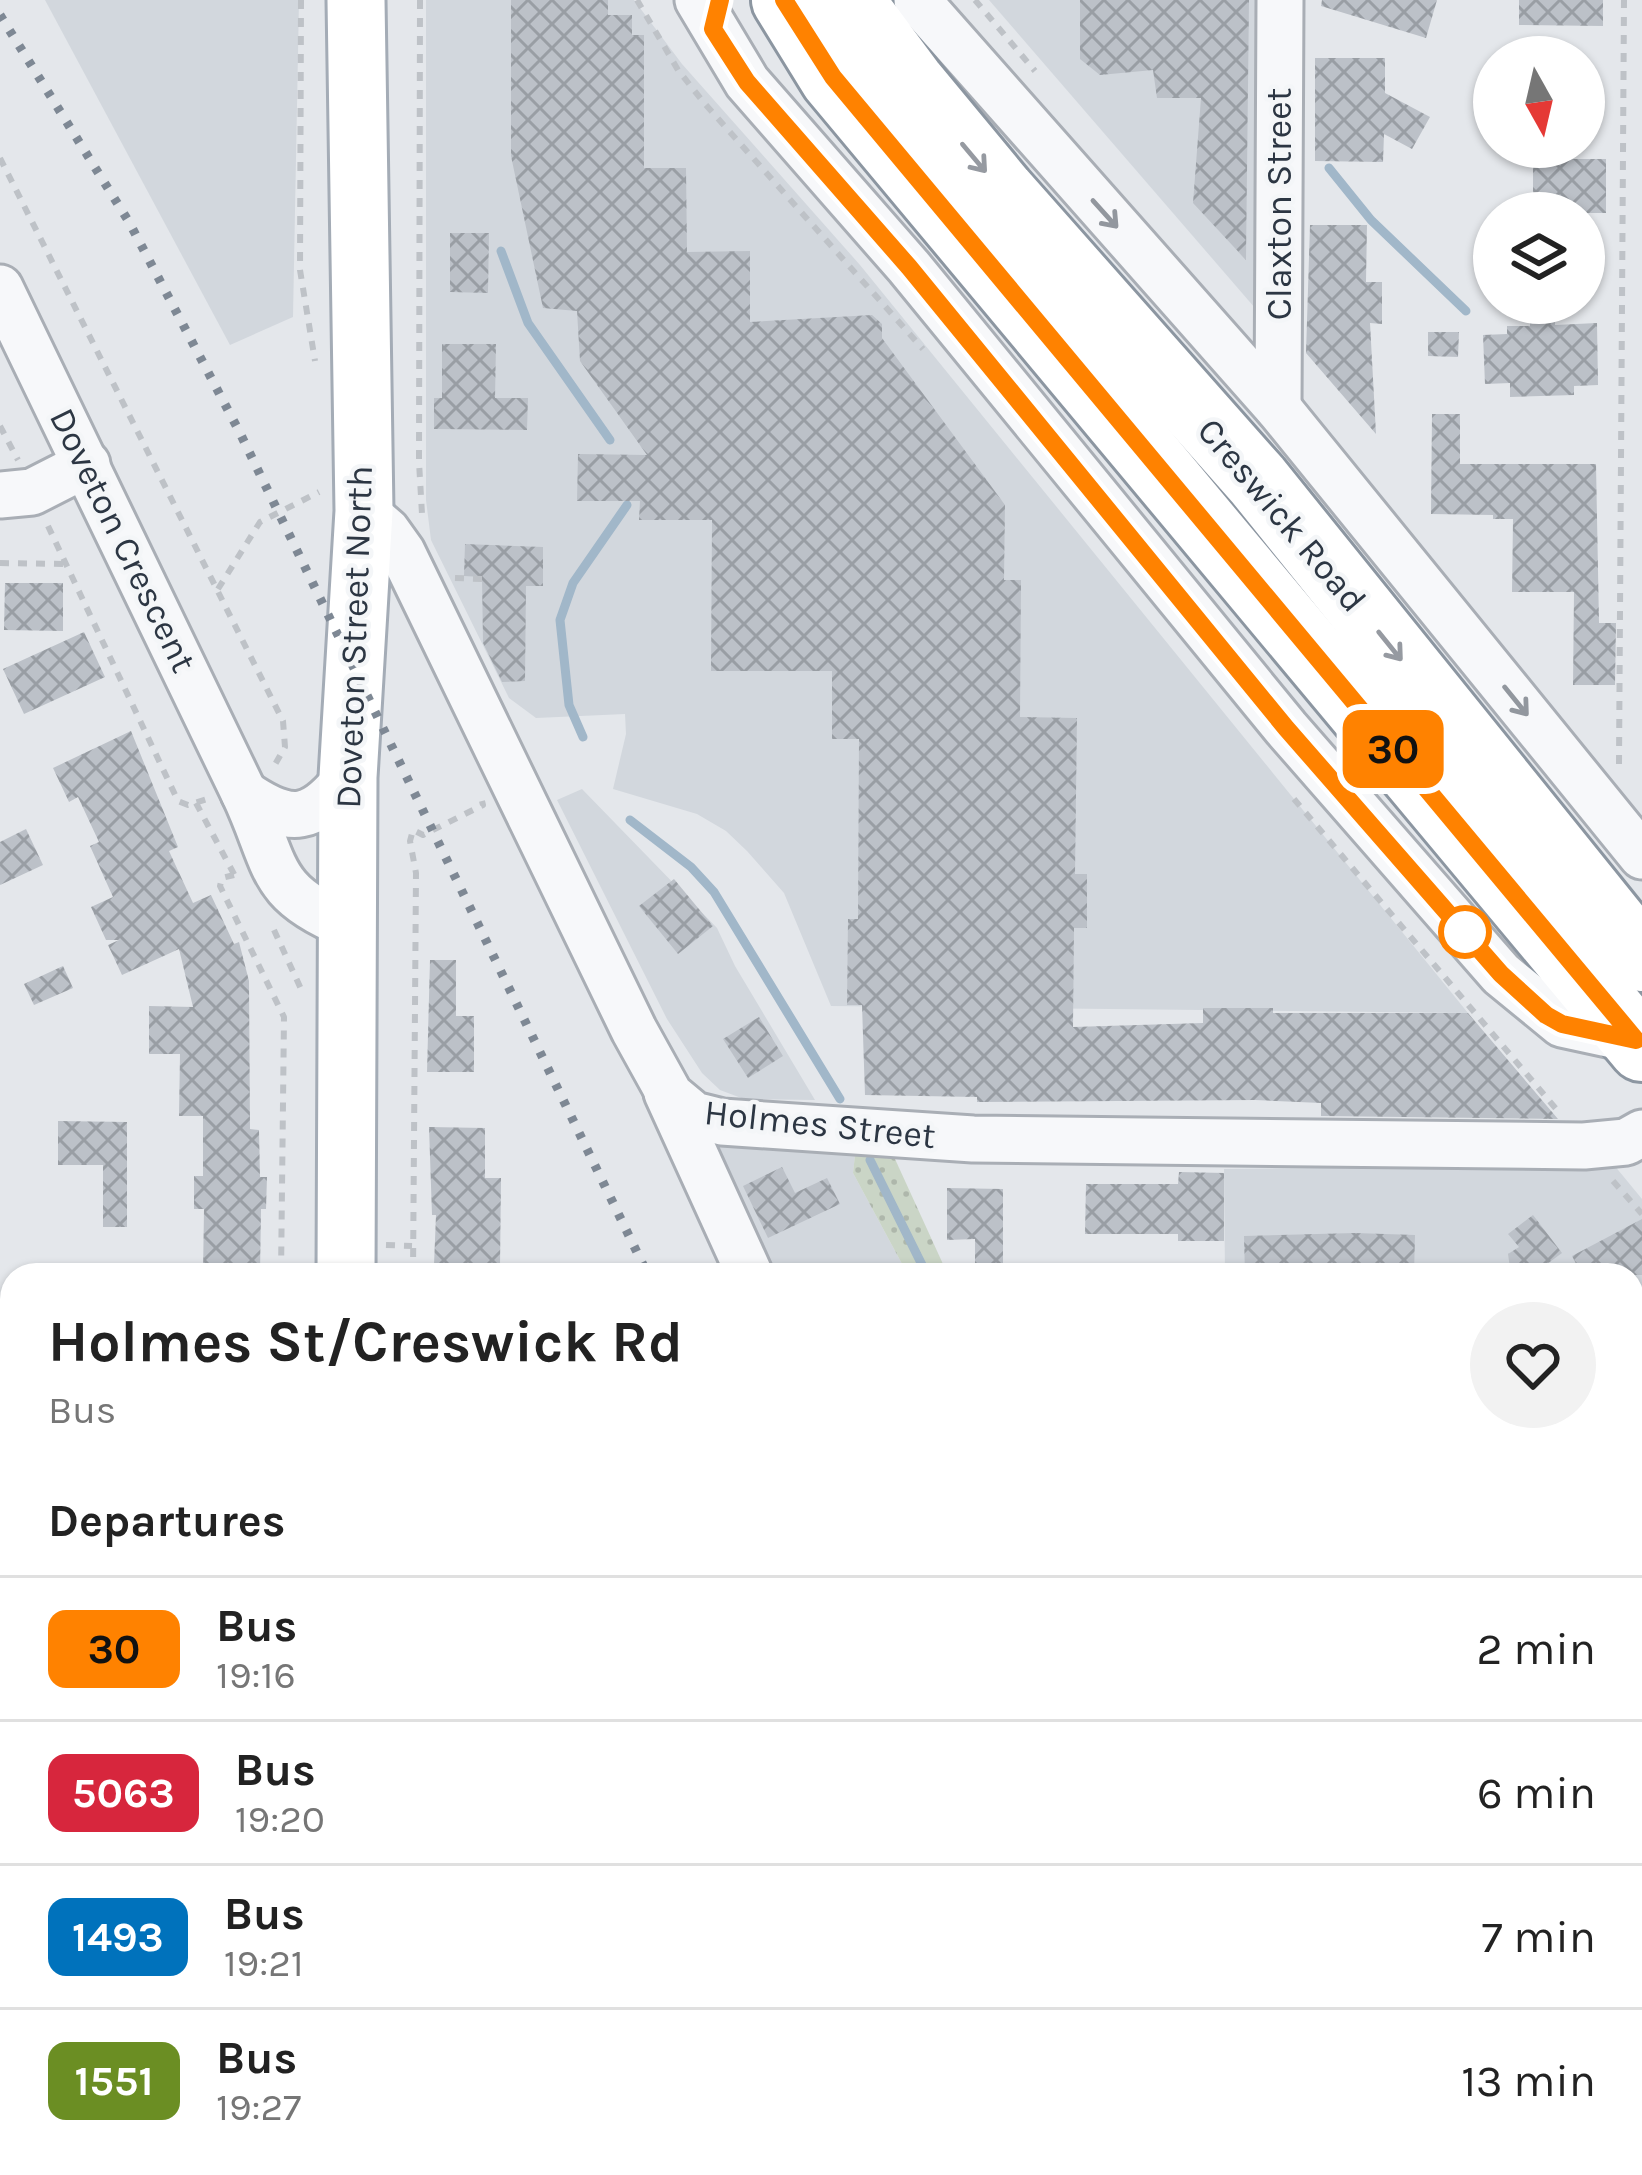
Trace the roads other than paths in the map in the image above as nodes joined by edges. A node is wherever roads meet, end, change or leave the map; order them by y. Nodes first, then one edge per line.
1 (356, 0) edge
2 (784, 0) edge
3 (834, 0) edge
4 (850, 0) edge
5 (917, 0) edge
6 (1280, 0) edge
7 (710, 10) edge
8 (934, 65) junction
9 (833, 77) junction
10 (779, 119) junction
11 (0, 288) edge
12 (1278, 408) junction
13 (87, 464) junction
14 (16, 494) edge
15 (343, 501) junction
16 (347, 777) junction
17 (246, 797) junction
18 (1631, 812) edge
19 (347, 869) junction
20 (1570, 871) junction
21 (347, 926) junction
22 (1642, 958) edge
23 (1640, 1062) edge
24 (663, 1085) junction
25 (1642, 1133) edge
26 (1566, 1146) junction
27 (346, 1263) edge
28 (745, 1263) edge

1 - 15 main road, Doveton Street North
2 - 9 highway, Creswick Road
3 - 9 highway
4 - 8 highway, Creswick Road
5 - 8 street, Creswick Road
6 - 12 street, Claxton Street
7 - 10 street
8 -> 12 street, Creswick Road
8 -> 20 highway, Creswick Road
9 - 10 street
9 - 23 highway, Creswick Road
10 - 23 street
11 - 13 street, Doveton Crescent
12 -> 18 street, Creswick Road
13 - 14 street
13 - 17 street, Doveton Crescent
15 - 16 main road, Doveton Street North
15 - 24 street, Holmes Street
16 - 17 street
16 - 19 main road, Doveton Street North
17 - 19 street, Doveton Crescent
17 - 21 street, Doveton Crescent
18 - 20 street
19 - 21 main road, Doveton Street North
20 - 22 highway, Creswick Road
21 - 27 main road, Doveton Street North
23 - 26 street, Holmes Street
24 - 26 street, Holmes Street
24 - 28 street
25 - 26 street, Holmes Street

